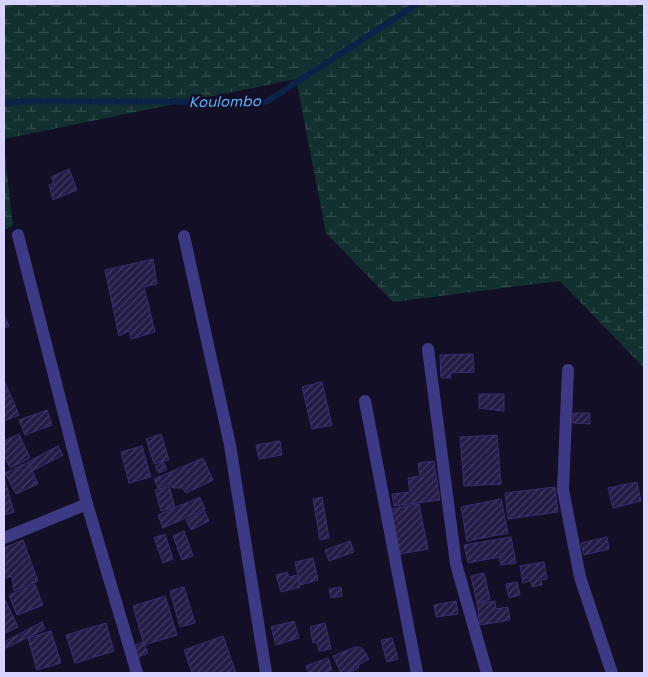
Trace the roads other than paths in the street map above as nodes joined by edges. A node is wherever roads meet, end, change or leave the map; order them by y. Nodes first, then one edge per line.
1 (18, 235) dead end
2 (184, 236) dead end
3 (428, 349) dead end
4 (568, 370) dead end
5 (365, 401) dead end
6 (87, 504) junction
7 (4, 538) edge
8 (137, 673) edge
9 (266, 673) edge
10 (417, 673) edge
11 (487, 673) edge
12 (612, 673) edge

1 - 6 street
2 - 9 street
3 - 11 street
4 - 12 street
5 - 10 street
6 - 7 street
6 - 8 street

